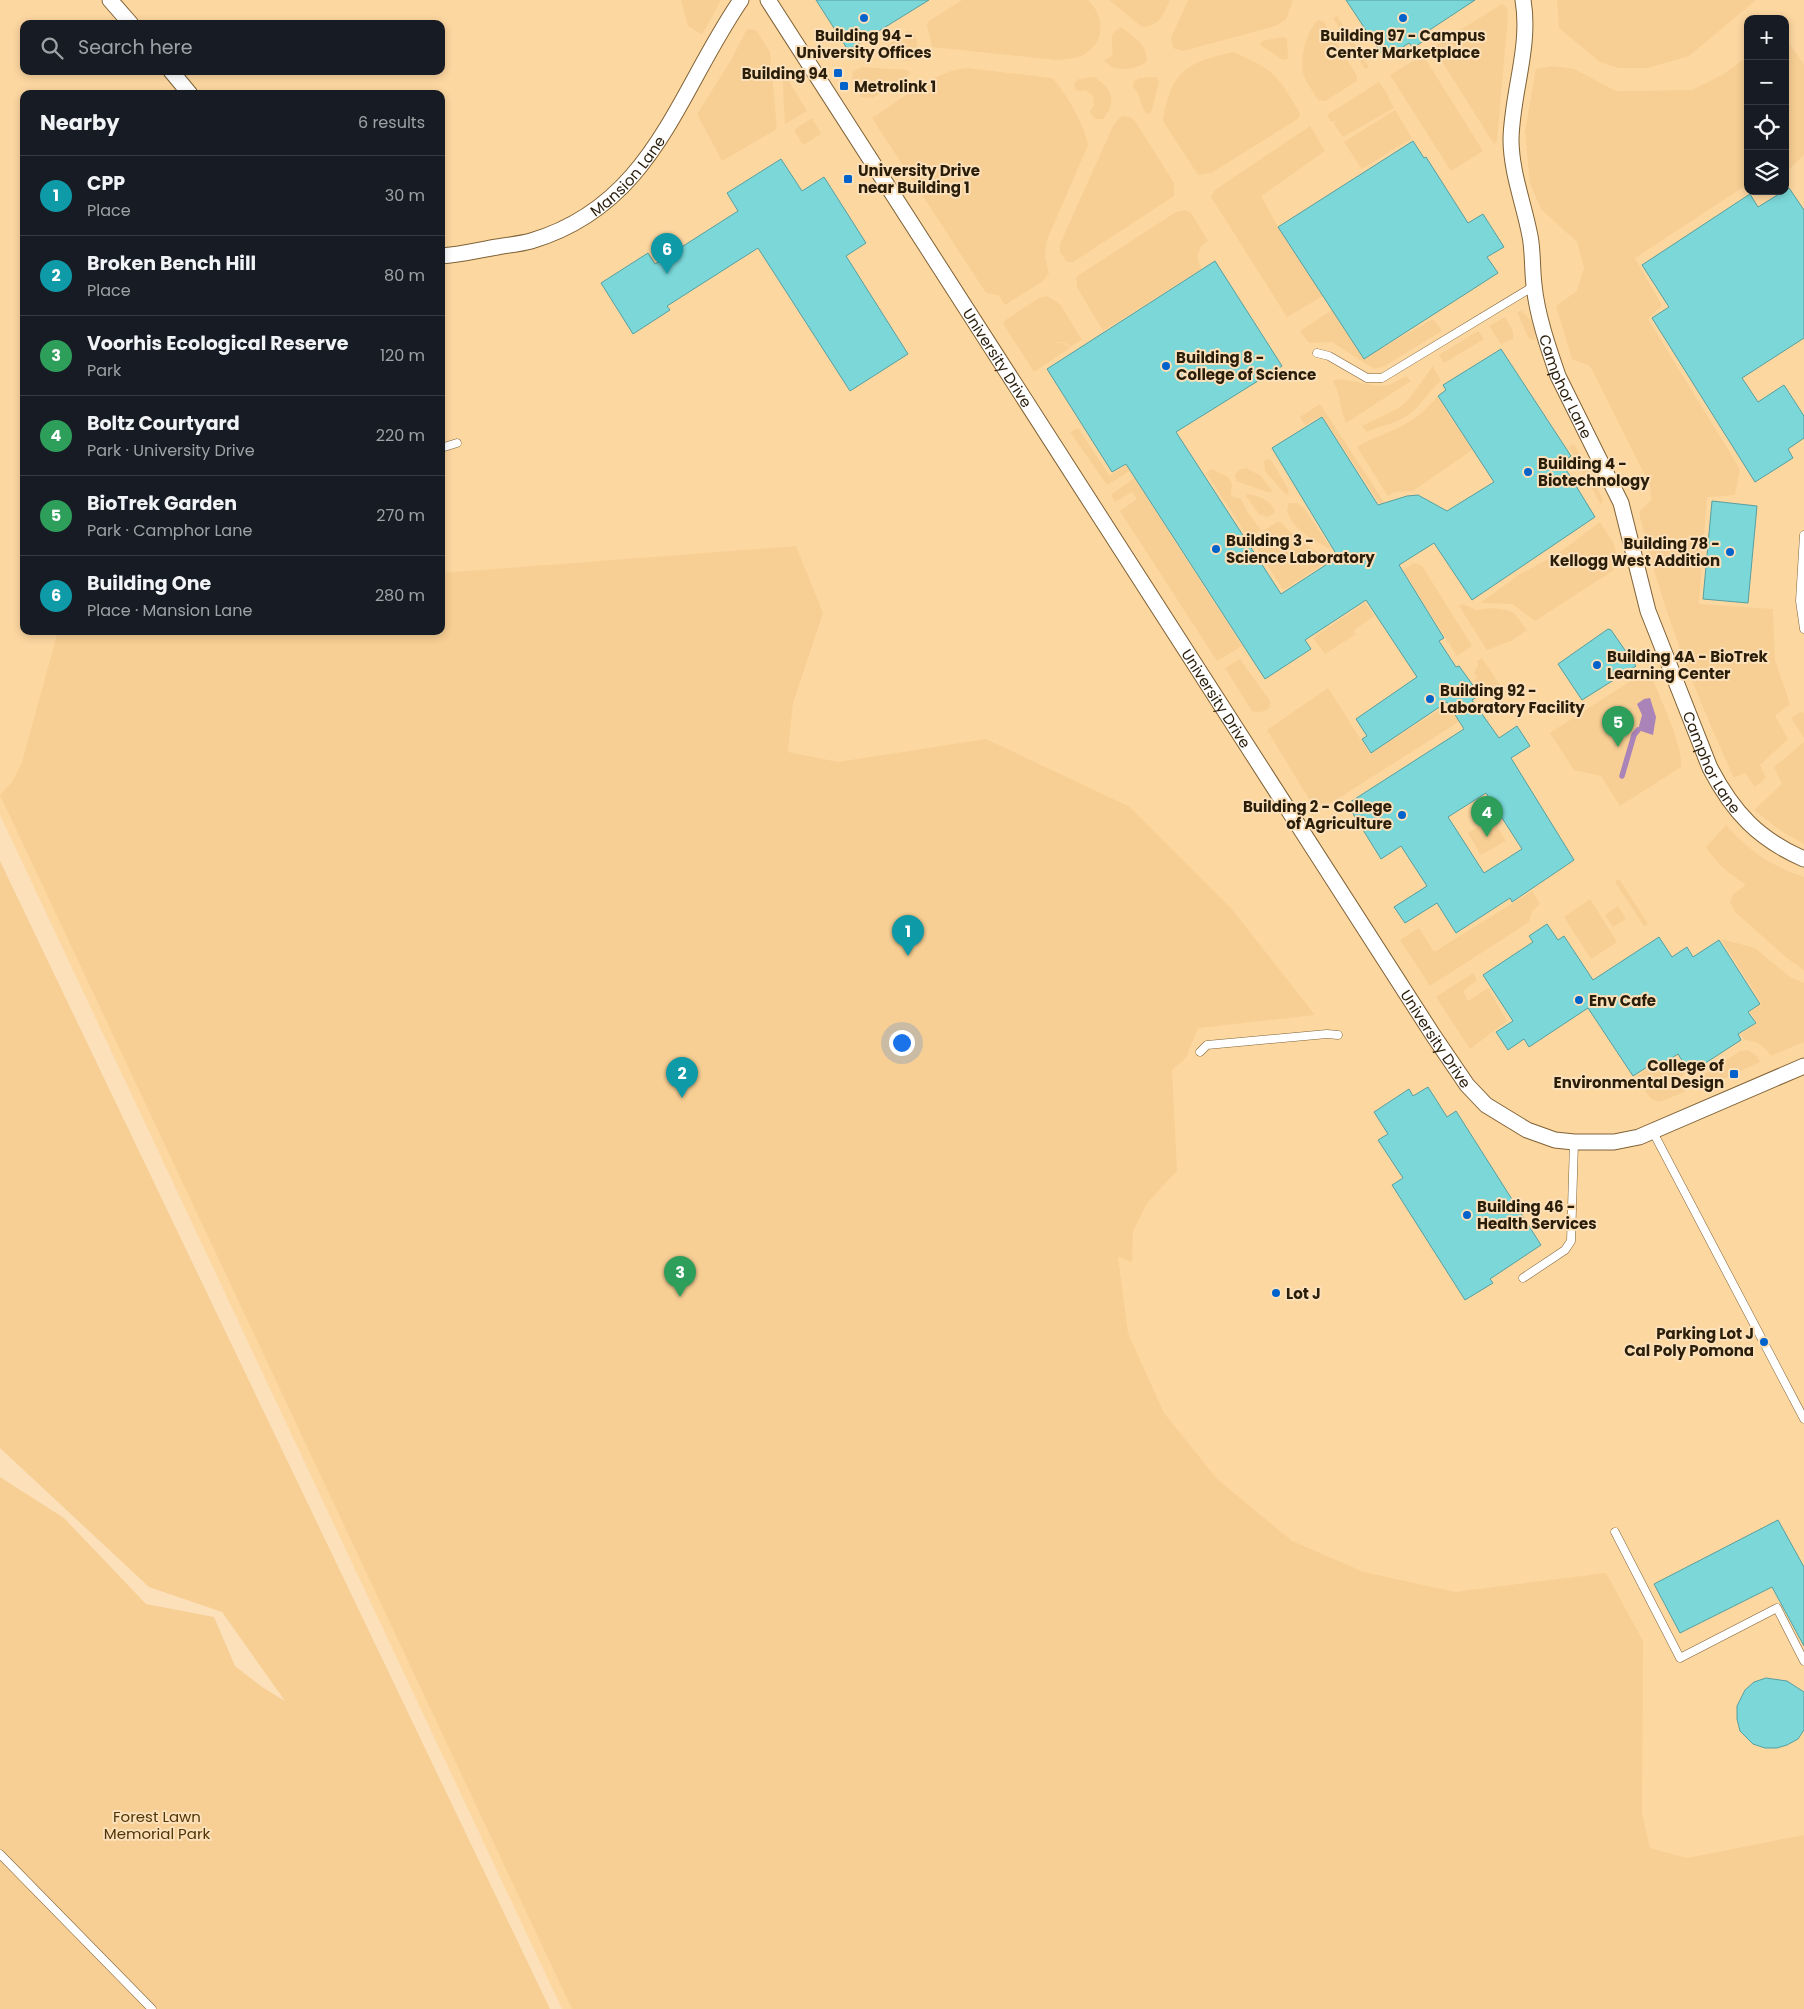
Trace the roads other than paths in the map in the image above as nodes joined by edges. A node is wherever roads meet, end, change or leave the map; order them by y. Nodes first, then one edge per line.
1 (110, 0) edge
2 (741, 0) edge
3 (768, 0) edge
4 (1522, 0) edge
5 (127, 20) edge
6 (174, 75) edge
7 (187, 90) edge
8 (445, 255) edge
9 (1534, 286) junction
10 (1317, 353) dead end
11 (457, 443) dead end
12 (445, 447) edge
13 (1804, 535) edge
14 (1804, 629) edge
15 (1804, 859) edge
16 (1338, 1035) dead end
17 (1200, 1052) dead end
18 (1804, 1066) edge
19 (1653, 1132) junction
20 (1574, 1142) junction
21 (1523, 1278) dead end
22 (1804, 1419) edge
23 (1615, 1532) dead end
24 (1804, 1661) edge
25 (0, 1854) edge
26 (152, 2009) edge

1 - 5 street
2 - 8 street, Mansion Lane
3 - 20 street, University Drive
4 - 9 street, Camphor Lane
6 - 7 street
9 - 10 lane
9 - 15 street, Camphor Lane
11 - 12 lane
13 - 14 lane
16 - 17 lane
18 - 19 street, University Drive
19 - 20 street, University Drive
19 - 22 lane
20 - 21 lane
23 - 24 lane
25 - 26 lane

